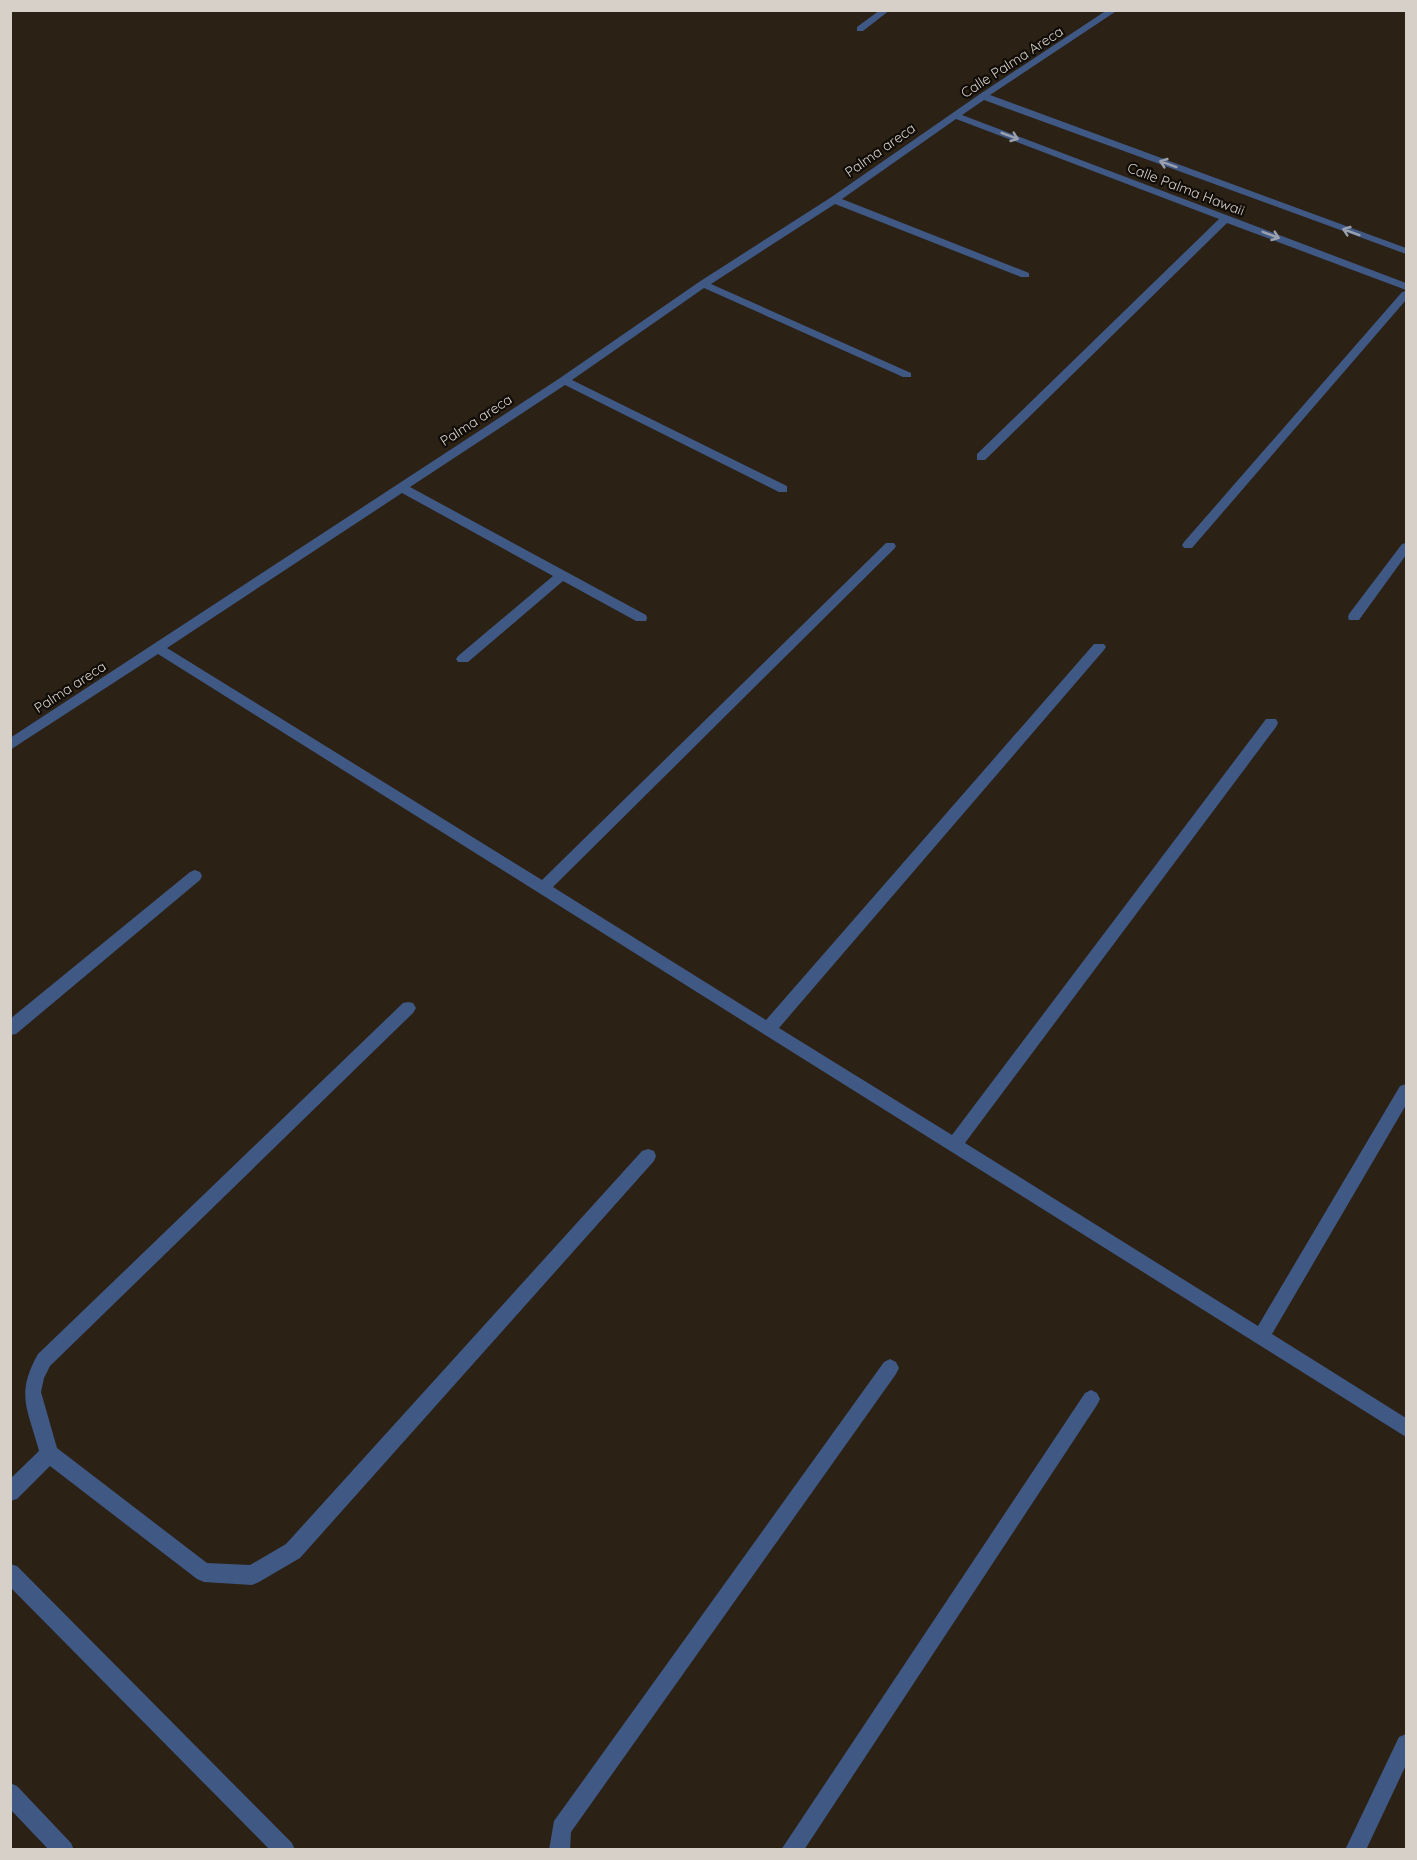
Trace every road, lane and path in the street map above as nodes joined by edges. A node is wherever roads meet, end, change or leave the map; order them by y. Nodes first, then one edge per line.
1 (886, 10) edge
2 (1113, 10) edge
3 (860, 29) dead end
4 (983, 96) junction
5 (956, 116) junction
6 (834, 200) junction
7 (1226, 218) junction
8 (1407, 251) edge
9 (1025, 275) dead end
10 (703, 284) junction
11 (1407, 287) edge
12 (1407, 294) edge
13 (907, 375) dead end
14 (564, 380) junction
15 (981, 457) dead end
16 (401, 487) junction
17 (783, 489) dead end
18 (1188, 544) dead end
19 (890, 546) dead end
20 (1407, 547) edge
21 (562, 575) junction
22 (1354, 617) dead end
23 (641, 618) dead end
24 (1099, 647) dead end
25 (158, 648) junction
26 (463, 659) dead end
27 (1271, 723) dead end
28 (10, 745) edge
29 (195, 876) dead end
30 (543, 888) junction
31 (408, 1008) dead end
32 (10, 1029) edge
33 (768, 1029) junction
34 (1407, 1091) edge
35 (954, 1145) junction
36 (648, 1156) dead end
37 (1261, 1337) junction
38 (890, 1368) dead end
39 (1091, 1399) dead end
40 (1407, 1428) edge
41 (49, 1454) junction
42 (10, 1492) edge
43 (10, 1573) edge
44 (1407, 1744) edge
45 (10, 1793) edge
46 (64, 1850) edge
47 (285, 1850) edge
48 (558, 1850) edge
49 (791, 1850) edge
50 (1355, 1850) edge

1 - 3 street
2 - 4 street, Calle Palma Areca
4 - 5 street, Calle Palma Areca
8 -> 4 street, Calle Palma Hawaii
5 - 6 street, Palma areca
5 -> 7 street, Calle Palma Hawaii
6 - 9 street
6 - 10 street, Palma areca
7 -> 11 street, Calle Palma Hawaii
7 - 15 street
10 - 13 street
10 - 14 street, Palma areca
12 - 18 street
14 - 16 street, Palma areca
14 - 17 street
16 - 21 street
16 - 25 street, Palma areca
19 - 30 street
20 - 22 street
21 - 23 street
21 - 26 street
24 - 33 street
25 - 28 street, Palma areca
25 - 30 street
27 - 35 street
29 - 32 street
30 - 33 street
31 - 41 street
33 - 35 street
34 - 37 street
35 - 37 street
36 - 41 street
37 - 40 street
38 - 48 street
39 - 49 street
41 - 42 street
43 - 47 street
44 - 50 street
45 - 46 street

